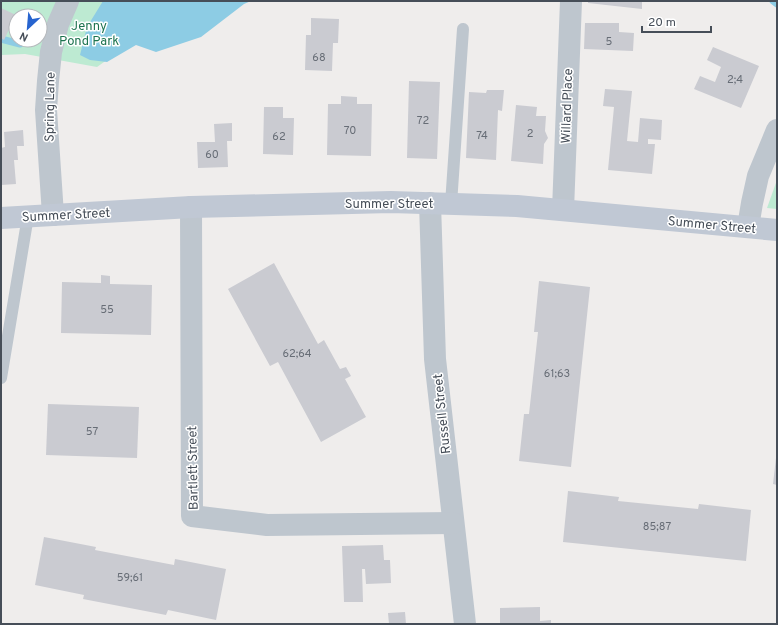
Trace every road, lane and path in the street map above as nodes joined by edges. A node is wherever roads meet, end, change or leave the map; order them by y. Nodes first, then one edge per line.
1 (68, 1) edge
2 (571, 1) edge
3 (463, 29) dead end
4 (777, 130) edge
5 (440, 203) junction
6 (191, 207) junction
7 (563, 210) junction
8 (53, 215) junction
9 (28, 216) junction
10 (1, 218) edge
11 (748, 227) junction
12 (777, 230) edge
13 (1, 378) edge
14 (453, 523) junction
15 (465, 624) edge

1 - 8 street, Spring Lane
2 - 7 street, Willard Place
3 - 5 lane
4 - 11 street
5 - 6 main road, Summer Street
5 - 7 main road, Summer Street
5 - 14 street, Russell Street
6 - 8 main road, Summer Street
6 - 14 street, Bartlett Street
7 - 11 main road, Summer Street
8 - 9 main road, Summer Street
9 - 10 main road, Summer Street
9 - 13 lane
11 - 12 main road, Summer Street
14 - 15 street, Russell Street

